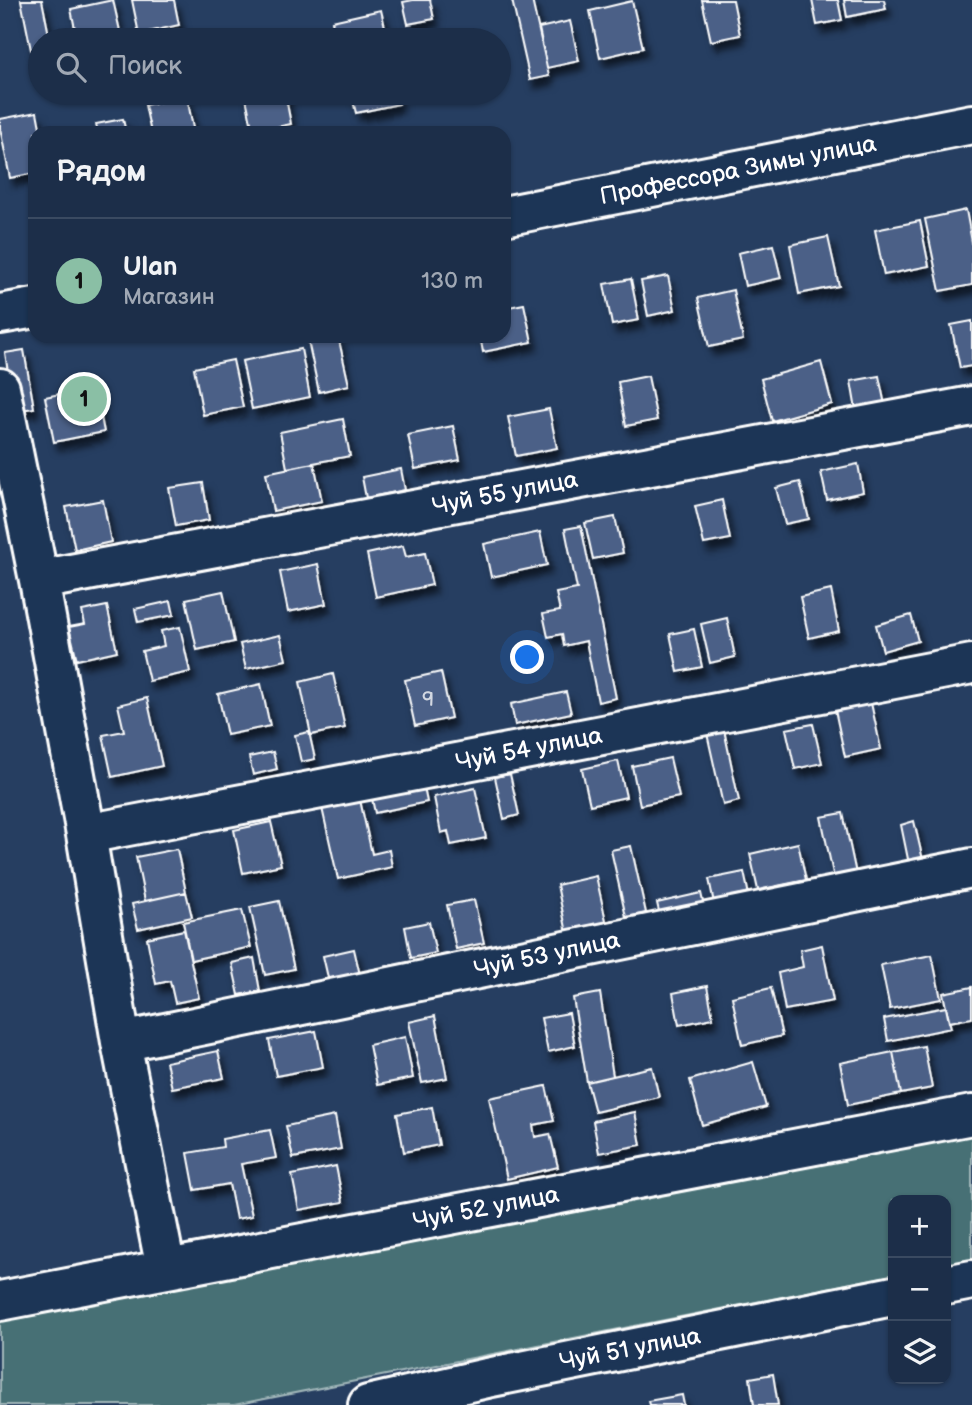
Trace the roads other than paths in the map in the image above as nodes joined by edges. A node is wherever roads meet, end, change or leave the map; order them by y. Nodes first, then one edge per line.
1 (972, 124) edge
2 (511, 215) edge
3 (28, 308) edge
4 (0, 314) edge
5 (0, 388) edge
6 (972, 406) edge
7 (39, 580) junction
8 (972, 664) edge
9 (86, 834) junction
10 (972, 868) edge
11 (121, 1042) junction
12 (972, 1115) edge
13 (166, 1269) junction
14 (972, 1280) edge
15 (951, 1284) edge
16 (888, 1297) edge
17 (0, 1301) edge
18 (368, 1405) edge

1 - 2 street, Профессора Зимы улица
3 - 4 street
5 - 7 street
6 - 7 street, Чуй 55 улица
7 - 9 street
8 - 9 street, Чуй 54 улица
9 - 11 street
10 - 11 street, Чуй 53 улица
11 - 13 street
12 - 13 street, Чуй 52 улица
13 - 17 street, Чуй 52 улица
14 - 15 street
16 - 18 street, Чуй 51 улица

